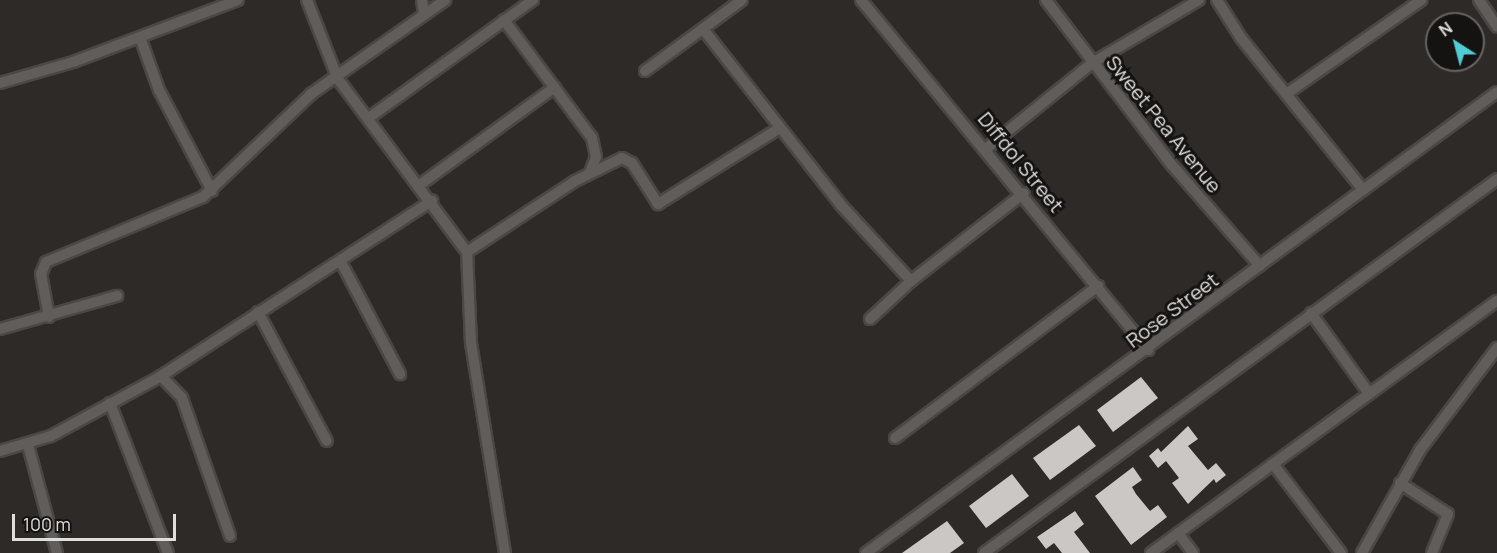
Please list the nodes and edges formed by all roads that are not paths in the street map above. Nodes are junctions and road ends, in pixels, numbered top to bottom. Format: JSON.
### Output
{"nodes":[{"id":1,"x":238,"y":0,"type":"edge"},
{"id":2,"x":307,"y":0,"type":"edge"},
{"id":3,"x":422,"y":0,"type":"edge"},
{"id":4,"x":445,"y":0,"type":"edge"},
{"id":5,"x":533,"y":0,"type":"edge"},
{"id":6,"x":742,"y":0,"type":"edge"},
{"id":7,"x":861,"y":0,"type":"edge"},
{"id":8,"x":1047,"y":0,"type":"edge"},
{"id":9,"x":1199,"y":0,"type":"edge"},
{"id":10,"x":1421,"y":0,"type":"edge"},
{"id":11,"x":1479,"y":0,"type":"edge"},
{"id":12,"x":1219,"y":1,"type":"edge"},
{"id":13,"x":424,"y":14,"type":"junction"},
{"id":14,"x":504,"y":20,"type":"junction"},
{"id":15,"x":1497,"y":27,"type":"edge"},
{"id":16,"x":703,"y":29,"type":"junction"},
{"id":17,"x":140,"y":37,"type":"junction"},
{"id":18,"x":1092,"y":63,"type":"junction"},
{"id":19,"x":645,"y":71,"type":"dead end"},
{"id":20,"x":338,"y":79,"type":"junction"},
{"id":21,"x":0,"y":83,"type":"edge"},
{"id":22,"x":555,"y":87,"type":"junction"},
{"id":23,"x":1497,"y":92,"type":"edge"},
{"id":24,"x":1286,"y":94,"type":"junction"},
{"id":25,"x":370,"y":117,"type":"junction"},
{"id":26,"x":778,"y":129,"type":"junction"},
{"id":27,"x":987,"y":148,"type":"junction"},
{"id":28,"x":590,"y":173,"type":"junction"},
{"id":29,"x":1497,"y":179,"type":"edge"},
{"id":30,"x":421,"y":184,"type":"junction"},
{"id":31,"x":1363,"y":190,"type":"junction"},
{"id":32,"x":212,"y":191,"type":"junction"},
{"id":33,"x":1024,"y":193,"type":"junction"},
{"id":34,"x":432,"y":201,"type":"junction"},
{"id":35,"x":467,"y":252,"type":"junction"},
{"id":36,"x":341,"y":262,"type":"junction"},
{"id":37,"x":1260,"y":266,"type":"junction"},
{"id":38,"x":911,"y":281,"type":"junction"},
{"id":39,"x":1098,"y":285,"type":"junction"},
{"id":40,"x":117,"y":296,"type":"dead end"},
{"id":41,"x":1497,"y":301,"type":"edge"},
{"id":42,"x":258,"y":312,"type":"junction"},
{"id":43,"x":1311,"y":313,"type":"junction"},
{"id":44,"x":49,"y":317,"type":"junction"},
{"id":45,"x":870,"y":320,"type":"dead end"},
{"id":46,"x":0,"y":329,"type":"edge"},
{"id":47,"x":1497,"y":348,"type":"edge"},
{"id":48,"x":1149,"y":350,"type":"junction"},
{"id":49,"x":400,"y":374,"type":"dead end"},
{"id":50,"x":161,"y":376,"type":"junction"},
{"id":51,"x":1368,"y":392,"type":"junction"},
{"id":52,"x":110,"y":403,"type":"junction"},
{"id":53,"x":895,"y":438,"type":"dead end"},
{"id":54,"x":327,"y":441,"type":"dead end"},
{"id":55,"x":28,"y":445,"type":"junction"},
{"id":56,"x":0,"y":451,"type":"edge"},
{"id":57,"x":1273,"y":464,"type":"junction"},
{"id":58,"x":1400,"y":483,"type":"junction"},
{"id":59,"x":1178,"y":533,"type":"junction"},
{"id":60,"x":230,"y":536,"type":"dead end"},
{"id":61,"x":57,"y":553,"type":"edge"},
{"id":62,"x":168,"y":553,"type":"edge"},
{"id":63,"x":505,"y":553,"type":"edge"},
{"id":64,"x":866,"y":553,"type":"edge"},
{"id":65,"x":985,"y":553,"type":"edge"},
{"id":66,"x":1151,"y":553,"type":"edge"},
{"id":67,"x":1193,"y":553,"type":"edge"},
{"id":68,"x":1341,"y":553,"type":"edge"},
{"id":69,"x":1362,"y":553,"type":"edge"},
{"id":70,"x":1432,"y":553,"type":"edge"}],
"edges":[{"from":1,"to":17,"type":"street"},
{"from":2,"to":20,"type":"street"},
{"from":3,"to":13,"type":"street"},
{"from":4,"to":13,"type":"street"},
{"from":5,"to":14,"type":"street"},
{"from":6,"to":16,"type":"street"},
{"from":7,"to":27,"type":"street","name":"Diffdol Street"},
{"from":8,"to":18,"type":"street","name":"Sweet Pea Avenue"},
{"from":9,"to":18,"type":"street"},
{"from":10,"to":24,"type":"street"},
{"from":11,"to":15,"type":"street"},
{"from":12,"to":24,"type":"street"},
{"from":13,"to":20,"type":"street"},
{"from":14,"to":22,"type":"street"},
{"from":14,"to":25,"type":"street"},
{"from":16,"to":19,"type":"street"},
{"from":16,"to":26,"type":"street"},
{"from":17,"to":21,"type":"street"},
{"from":17,"to":32,"type":"street"},
{"from":18,"to":27,"type":"street"},
{"from":18,"to":37,"type":"street","name":"Sweet Pea Avenue"},
{"from":20,"to":25,"type":"street"},
{"from":20,"to":32,"type":"street"},
{"from":22,"to":28,"type":"street"},
{"from":22,"to":30,"type":"street"},
{"from":23,"to":31,"type":"street","name":"Rose Street"},
{"from":24,"to":31,"type":"street"},
{"from":25,"to":30,"type":"street"},
{"from":26,"to":28,"type":"street"},
{"from":26,"to":38,"type":"street"},
{"from":27,"to":33,"type":"street","name":"Diffdol Street"},
{"from":28,"to":35,"type":"street"},
{"from":29,"to":43,"type":"street"},
{"from":30,"to":34,"type":"street"},
{"from":31,"to":37,"type":"street","name":"Rose Street"},
{"from":32,"to":44,"type":"street"},
{"from":33,"to":38,"type":"street"},
{"from":33,"to":39,"type":"street","name":"Diffdol Street"},
{"from":34,"to":35,"type":"street"},
{"from":34,"to":36,"type":"street"},
{"from":35,"to":63,"type":"street"},
{"from":36,"to":42,"type":"street"},
{"from":36,"to":49,"type":"street"},
{"from":37,"to":48,"type":"street","name":"Rose Street"},
{"from":38,"to":45,"type":"street"},
{"from":39,"to":48,"type":"street","name":"Diffdol Street"},
{"from":39,"to":53,"type":"street"},
{"from":40,"to":44,"type":"street"},
{"from":41,"to":51,"type":"street"},
{"from":42,"to":50,"type":"street"},
{"from":42,"to":54,"type":"street"},
{"from":43,"to":51,"type":"street"},
{"from":43,"to":65,"type":"street"},
{"from":44,"to":46,"type":"street"},
{"from":47,"to":58,"type":"street"},
{"from":48,"to":64,"type":"street","name":"Rose Street"},
{"from":50,"to":52,"type":"street"},
{"from":50,"to":60,"type":"street"},
{"from":51,"to":57,"type":"street"},
{"from":52,"to":55,"type":"street"},
{"from":52,"to":62,"type":"street"},
{"from":55,"to":56,"type":"street"},
{"from":55,"to":61,"type":"street"},
{"from":57,"to":59,"type":"street"},
{"from":57,"to":68,"type":"street"},
{"from":58,"to":69,"type":"street"},
{"from":58,"to":70,"type":"street"},
{"from":59,"to":66,"type":"street"},
{"from":59,"to":67,"type":"street"}]}
